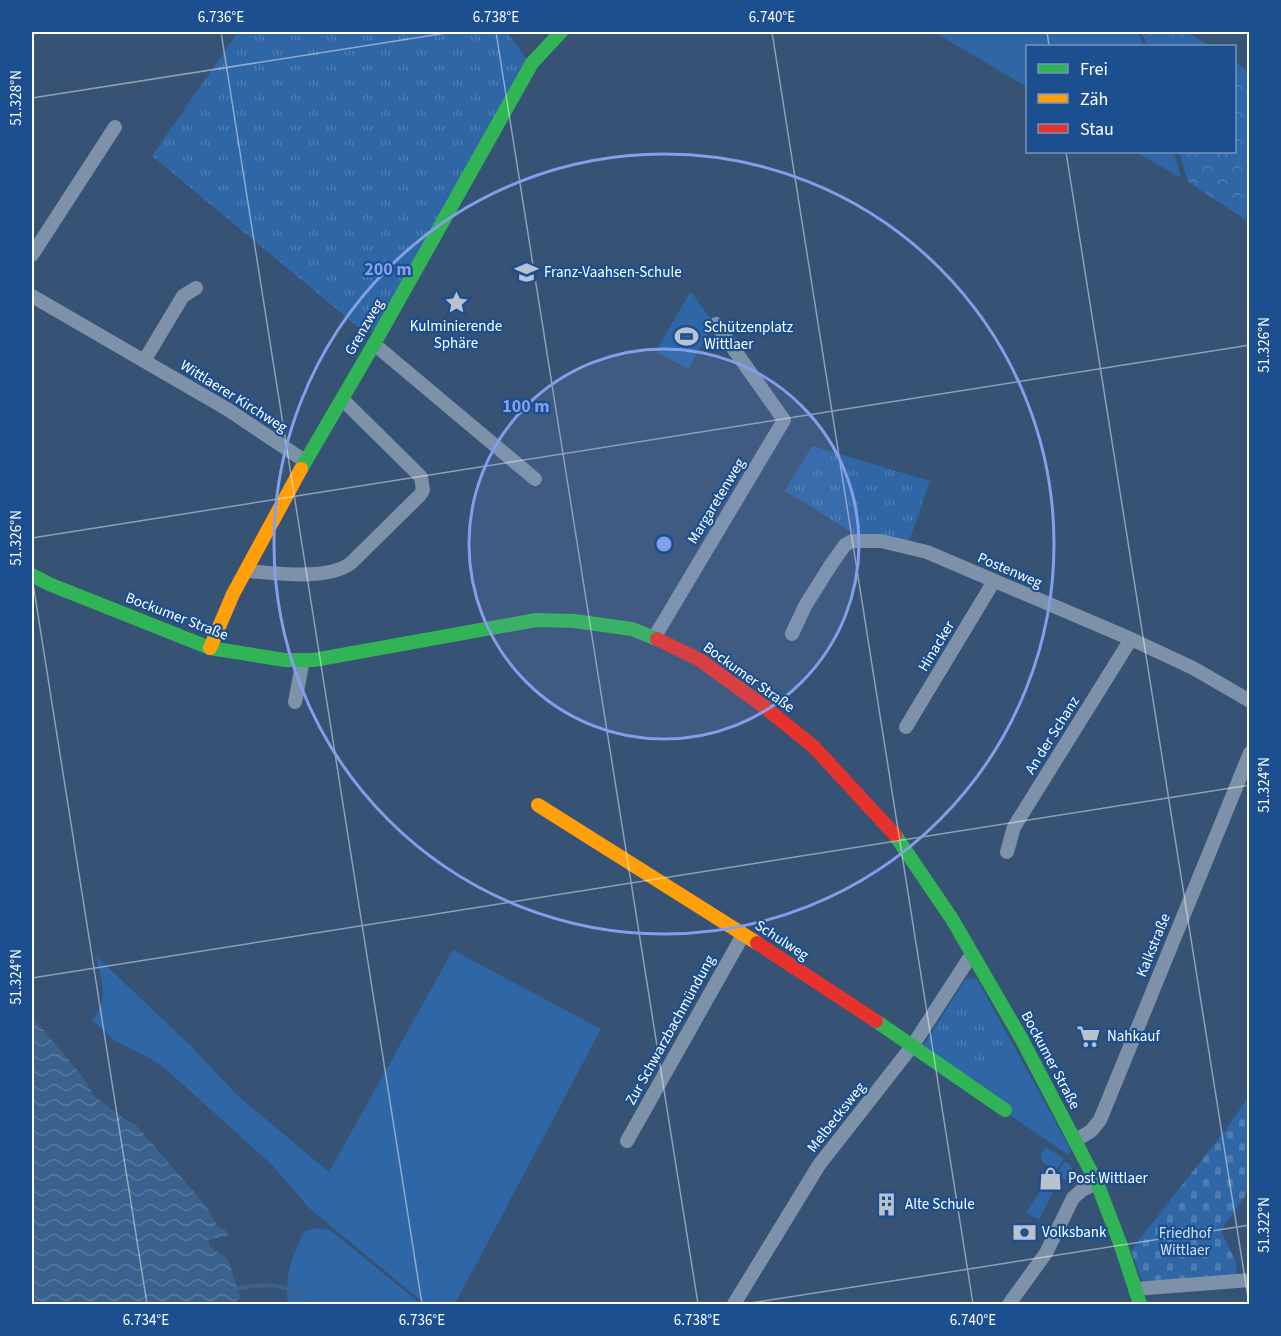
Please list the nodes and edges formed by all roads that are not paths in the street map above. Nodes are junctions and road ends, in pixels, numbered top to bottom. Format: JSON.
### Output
{"nodes":[{"id":1,"x":561,"y":32,"type":"edge"},
{"id":2,"x":115,"y":128,"type":"dead end"},
{"id":3,"x":32,"y":255,"type":"edge"},
{"id":4,"x":196,"y":288,"type":"dead end"},
{"id":5,"x":32,"y":296,"type":"edge"},
{"id":6,"x":716,"y":324,"type":"dead end"},
{"id":7,"x":374,"y":344,"type":"junction"},
{"id":8,"x":144,"y":361,"type":"junction"},
{"id":9,"x":342,"y":399,"type":"junction"},
{"id":10,"x":305,"y":461,"type":"junction"},
{"id":11,"x":535,"y":479,"type":"dead end"},
{"id":12,"x":247,"y":571,"type":"junction"},
{"id":13,"x":32,"y":575,"type":"edge"},
{"id":14,"x":994,"y":581,"type":"junction"},
{"id":15,"x":792,"y":634,"type":"dead end"},
{"id":16,"x":654,"y":638,"type":"junction"},
{"id":17,"x":1131,"y":639,"type":"junction"},
{"id":18,"x":210,"y":648,"type":"junction"},
{"id":19,"x":303,"y":660,"type":"junction"},
{"id":20,"x":1250,"y":701,"type":"edge"},
{"id":21,"x":295,"y":702,"type":"dead end"},
{"id":22,"x":906,"y":727,"type":"dead end"},
{"id":23,"x":1250,"y":753,"type":"edge"},
{"id":24,"x":538,"y":805,"type":"dead end"},
{"id":25,"x":1007,"y":852,"type":"dead end"},
{"id":26,"x":743,"y":934,"type":"junction"},
{"id":27,"x":973,"y":956,"type":"junction"},
{"id":28,"x":913,"y":1045,"type":"junction"},
{"id":29,"x":1005,"y":1110,"type":"dead end"},
{"id":30,"x":1076,"y":1140,"type":"junction"},
{"id":31,"x":627,"y":1141,"type":"dead end"},
{"id":32,"x":1097,"y":1183,"type":"junction"},
{"id":33,"x":1250,"y":1280,"type":"edge"},
{"id":34,"x":1135,"y":1289,"type":"junction"},
{"id":35,"x":734,"y":1305,"type":"edge"},
{"id":36,"x":1009,"y":1305,"type":"edge"},
{"id":37,"x":1140,"y":1305,"type":"edge"}],
"edges":[{"from":1,"to":7,"type":"street","name":"Grenzweg"},
{"from":2,"to":3,"type":"street"},
{"from":4,"to":8,"type":"street"},
{"from":5,"to":8,"type":"street","name":"Wittlaerer Kirchweg"},
{"from":6,"to":16,"type":"street","name":"Margaretenweg"},
{"from":7,"to":9,"type":"street","name":"Grenzweg"},
{"from":7,"to":11,"type":"street"},
{"from":8,"to":10,"type":"street","name":"Wittlaerer Kirchweg"},
{"from":9,"to":10,"type":"street","name":"Grenzweg"},
{"from":9,"to":12,"type":"street"},
{"from":10,"to":12,"type":"street","name":"Grenzweg"},
{"from":12,"to":18,"type":"street","name":"Grenzweg"},
{"from":13,"to":18,"type":"street","name":"Bockumer Straße"},
{"from":14,"to":15,"type":"street","name":"Postenweg"},
{"from":14,"to":17,"type":"street","name":"Postenweg"},
{"from":14,"to":22,"type":"street","name":"Hinacker"},
{"from":16,"to":19,"type":"street","name":"Bockumer Straße"},
{"from":16,"to":27,"type":"street","name":"Bockumer Straße"},
{"from":17,"to":20,"type":"street","name":"Postenweg"},
{"from":17,"to":25,"type":"street","name":"An der Schanz"},
{"from":18,"to":19,"type":"street","name":"Bockumer Straße"},
{"from":19,"to":21,"type":"street"},
{"from":23,"to":30,"type":"street","name":"Kalkstraße"},
{"from":24,"to":26,"type":"street","name":"Schulweg"},
{"from":26,"to":28,"type":"street","name":"Schulweg"},
{"from":26,"to":31,"type":"street","name":"Zur Schwarzbachmündung"},
{"from":27,"to":28,"type":"street","name":"Melbecksweg"},
{"from":27,"to":30,"type":"street","name":"Bockumer Straße"},
{"from":28,"to":29,"type":"street","name":"Schulweg"},
{"from":28,"to":35,"type":"street","name":"Melbecksweg"},
{"from":30,"to":32,"type":"street","name":"Bockumer Straße"},
{"from":32,"to":34,"type":"street","name":"Bockumer Straße"},
{"from":32,"to":36,"type":"street"},
{"from":33,"to":34,"type":"street"},
{"from":34,"to":37,"type":"street","name":"Bockumer Straße"}]}
